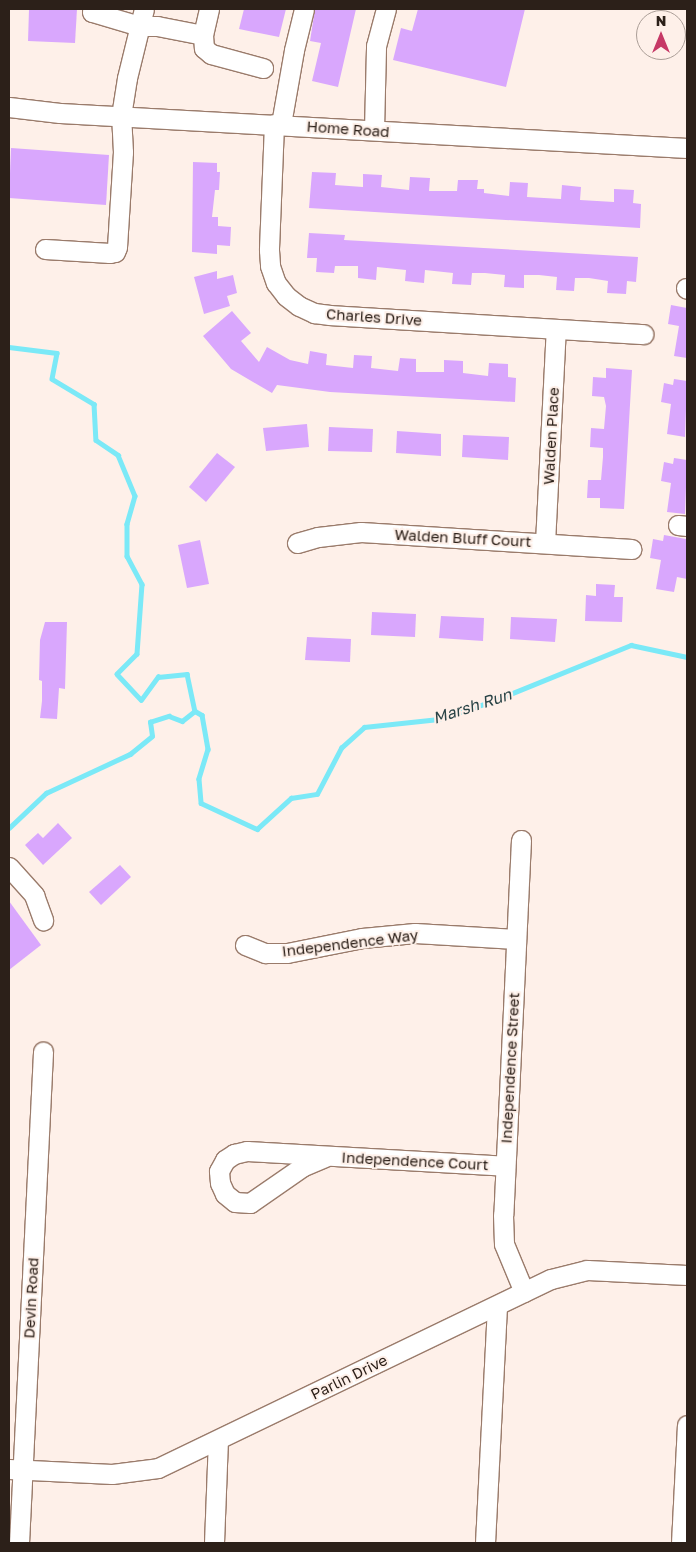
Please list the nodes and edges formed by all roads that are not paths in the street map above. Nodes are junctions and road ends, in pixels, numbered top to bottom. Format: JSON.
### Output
{"nodes":[{"id":1,"x":92,"y":9,"type":"edge"},
{"id":2,"x":209,"y":9,"type":"edge"},
{"id":3,"x":304,"y":9,"type":"edge"},
{"id":4,"x":386,"y":9,"type":"edge"},
{"id":5,"x":142,"y":18,"type":"edge"},
{"id":6,"x":203,"y":34,"type":"junction"},
{"id":7,"x":263,"y":68,"type":"dead end"},
{"id":8,"x":9,"y":107,"type":"edge"},
{"id":9,"x":121,"y":116,"type":"junction"},
{"id":10,"x":278,"y":124,"type":"junction"},
{"id":11,"x":374,"y":130,"type":"junction"},
{"id":12,"x":687,"y":148,"type":"edge"},
{"id":13,"x":45,"y":249,"type":"dead end"},
{"id":14,"x":556,"y":329,"type":"junction"},
{"id":15,"x":642,"y":334,"type":"dead end"},
{"id":16,"x":297,"y":543,"type":"dead end"},
{"id":17,"x":545,"y":543,"type":"junction"},
{"id":18,"x":631,"y":548,"type":"dead end"},
{"id":19,"x":521,"y":840,"type":"dead end"},
{"id":20,"x":9,"y":867,"type":"edge"},
{"id":21,"x":43,"y":920,"type":"dead end"},
{"id":22,"x":516,"y":939,"type":"junction"},
{"id":23,"x":245,"y":945,"type":"dead end"},
{"id":24,"x":43,"y":1052,"type":"dead end"},
{"id":25,"x":325,"y":1157,"type":"junction"},
{"id":26,"x":505,"y":1166,"type":"junction"},
{"id":27,"x":687,"y":1275,"type":"edge"},
{"id":28,"x":524,"y":1292,"type":"junction"},
{"id":29,"x":497,"y":1306,"type":"junction"},
{"id":30,"x":687,"y":1425,"type":"edge"},
{"id":31,"x":218,"y":1441,"type":"junction"},
{"id":32,"x":16,"y":1470,"type":"edge"},
{"id":33,"x":19,"y":1543,"type":"edge"},
{"id":34,"x":214,"y":1543,"type":"edge"},
{"id":35,"x":486,"y":1543,"type":"edge"},
{"id":36,"x":681,"y":1543,"type":"edge"}],
"edges":[{"from":1,"to":5,"type":"street"},
{"from":2,"to":6,"type":"street"},
{"from":3,"to":10,"type":"street","name":"Charles Drive"},
{"from":4,"to":11,"type":"street"},
{"from":5,"to":6,"type":"street"},
{"from":5,"to":9,"type":"street"},
{"from":6,"to":7,"type":"street"},
{"from":8,"to":9,"type":"street","name":"Home Road"},
{"from":9,"to":10,"type":"street","name":"Home Road"},
{"from":9,"to":13,"type":"street"},
{"from":10,"to":11,"type":"street","name":"Home Road"},
{"from":10,"to":14,"type":"street","name":"Charles Drive"},
{"from":11,"to":12,"type":"street","name":"Home Road"},
{"from":14,"to":15,"type":"street","name":"Charles Drive"},
{"from":14,"to":17,"type":"street","name":"Walden Place"},
{"from":16,"to":17,"type":"street","name":"Walden Bluff Court"},
{"from":17,"to":18,"type":"street","name":"Walden Bluff Court"},
{"from":19,"to":22,"type":"street","name":"Independence Street"},
{"from":20,"to":21,"type":"street"},
{"from":22,"to":23,"type":"street","name":"Independence Way"},
{"from":22,"to":26,"type":"street","name":"Independence Street"},
{"from":24,"to":32,"type":"street","name":"Devin Road"},
{"from":25,"to":25,"type":"street","name":"Independence Court"},
{"from":25,"to":26,"type":"street","name":"Independence Court"},
{"from":26,"to":28,"type":"street","name":"Independence Street"},
{"from":27,"to":28,"type":"street","name":"Parlin Drive"},
{"from":28,"to":29,"type":"street","name":"Parlin Drive"},
{"from":29,"to":31,"type":"street","name":"Parlin Drive"},
{"from":29,"to":35,"type":"street"},
{"from":30,"to":36,"type":"street"},
{"from":31,"to":32,"type":"street","name":"Parlin Drive"},
{"from":31,"to":34,"type":"street"},
{"from":32,"to":33,"type":"street","name":"Devin Road"}]}
